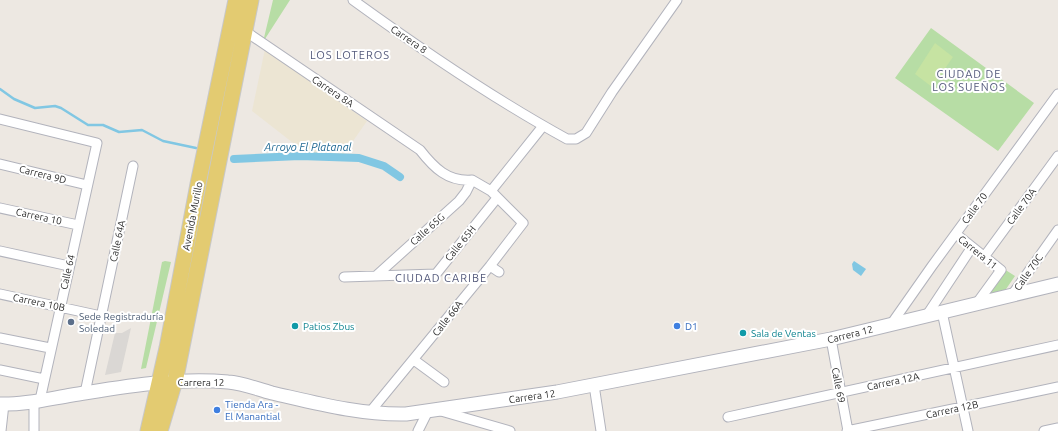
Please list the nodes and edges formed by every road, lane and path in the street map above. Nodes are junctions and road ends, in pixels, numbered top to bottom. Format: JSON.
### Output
{"nodes":[{"id":1,"x":236,"y":0,"type":"edge"},
{"id":2,"x":251,"y":0,"type":"edge"},
{"id":3,"x":353,"y":0,"type":"edge"},
{"id":4,"x":677,"y":0,"type":"edge"},
{"id":5,"x":245,"y":31,"type":"junction"},
{"id":6,"x":1058,"y":94,"type":"edge"},
{"id":7,"x":0,"y":119,"type":"edge"},
{"id":8,"x":543,"y":126,"type":"junction"},
{"id":9,"x":1058,"y":156,"type":"edge"},
{"id":10,"x":0,"y":164,"type":"edge"},
{"id":11,"x":133,"y":166,"type":"dead end"},
{"id":12,"x":472,"y":180,"type":"junction"},
{"id":13,"x":87,"y":185,"type":"junction"},
{"id":14,"x":494,"y":194,"type":"junction"},
{"id":15,"x":0,"y":208,"type":"edge"},
{"id":16,"x":78,"y":225,"type":"junction"},
{"id":17,"x":1058,"y":230,"type":"edge"},
{"id":18,"x":956,"y":234,"type":"junction"},
{"id":19,"x":972,"y":247,"type":"junction"},
{"id":20,"x":0,"y":251,"type":"edge"},
{"id":21,"x":984,"y":257,"type":"junction"},
{"id":22,"x":68,"y":266,"type":"junction"},
{"id":23,"x":490,"y":266,"type":"junction"},
{"id":24,"x":499,"y":272,"type":"dead end"},
{"id":25,"x":377,"y":275,"type":"junction"},
{"id":26,"x":344,"y":277,"type":"dead end"},
{"id":27,"x":1058,"y":284,"type":"edge"},
{"id":28,"x":0,"y":294,"type":"edge"},
{"id":29,"x":1012,"y":295,"type":"junction"},
{"id":30,"x":977,"y":303,"type":"junction"},
{"id":31,"x":59,"y":307,"type":"junction"},
{"id":32,"x":942,"y":312,"type":"junction"},
{"id":33,"x":927,"y":315,"type":"junction"},
{"id":34,"x":100,"y":316,"type":"junction"},
{"id":35,"x":892,"y":324,"type":"junction"},
{"id":36,"x":0,"y":338,"type":"edge"},
{"id":37,"x":830,"y":340,"type":"junction"},
{"id":38,"x":1058,"y":345,"type":"edge"},
{"id":39,"x":50,"y":348,"type":"junction"},
{"id":40,"x":414,"y":360,"type":"junction"},
{"id":41,"x":955,"y":368,"type":"junction"},
{"id":42,"x":0,"y":370,"type":"edge"},
{"id":43,"x":44,"y":379,"type":"junction"},
{"id":44,"x":167,"y":382,"type":"junction"},
{"id":45,"x":444,"y":382,"type":"dead end"},
{"id":46,"x":594,"y":385,"type":"junction"},
{"id":47,"x":1058,"y":387,"type":"edge"},
{"id":48,"x":841,"y":392,"type":"junction"},
{"id":49,"x":85,"y":393,"type":"junction"},
{"id":50,"x":37,"y":401,"type":"junction"},
{"id":51,"x":2,"y":404,"type":"edge"},
{"id":52,"x":963,"y":407,"type":"junction"},
{"id":53,"x":432,"y":410,"type":"junction"},
{"id":54,"x":370,"y":412,"type":"junction"},
{"id":55,"x":728,"y":417,"type":"dead end"},
{"id":56,"x":1058,"y":428,"type":"edge"},
{"id":57,"x":1,"y":431,"type":"edge"},
{"id":58,"x":34,"y":431,"type":"edge"},
{"id":59,"x":148,"y":431,"type":"edge"},
{"id":60,"x":160,"y":431,"type":"edge"},
{"id":61,"x":418,"y":431,"type":"edge"},
{"id":62,"x":510,"y":431,"type":"edge"},
{"id":63,"x":601,"y":431,"type":"edge"},
{"id":64,"x":848,"y":431,"type":"edge"},
{"id":65,"x":968,"y":431,"type":"edge"},
{"id":66,"x":1044,"y":431,"type":"edge"}],
"edges":[{"from":1,"to":44,"type":"main road","name":"Avenida Murillo"},
{"from":2,"to":5,"type":"main road","name":"Avenida Murillo"},
{"from":3,"to":8,"type":"street","name":"Carrera 8"},
{"from":4,"to":8,"type":"street","name":"Carrera 8"},
{"from":5,"to":12,"type":"street","name":"Carrera 8A"},
{"from":5,"to":44,"type":"main road","name":"Avenida Murillo"},
{"from":6,"to":18,"type":"street","name":"Calle 70"},
{"from":7,"to":13,"type":"street","name":"Calle 64"},
{"from":8,"to":14,"type":"street","name":"Calle 65H"},
{"from":9,"to":21,"type":"street","name":"Calle 70A"},
{"from":10,"to":13,"type":"street","name":"Carrera 9D"},
{"from":11,"to":34,"type":"street","name":"Calle 64A"},
{"from":12,"to":14,"type":"street"},
{"from":12,"to":25,"type":"street","name":"Calle 65G"},
{"from":13,"to":16,"type":"street","name":"Calle 64"},
{"from":14,"to":23,"type":"street","name":"Calle 66A"},
{"from":14,"to":25,"type":"street","name":"Calle 65H"},
{"from":15,"to":16,"type":"street","name":"Carrera 10"},
{"from":16,"to":22,"type":"street","name":"Calle 64"},
{"from":17,"to":29,"type":"street","name":"Calle 70C"},
{"from":18,"to":19,"type":"street","name":"Carrera 11"},
{"from":18,"to":35,"type":"street","name":"Calle 70"},
{"from":19,"to":21,"type":"street","name":"Carrera 11"},
{"from":19,"to":33,"type":"street"},
{"from":20,"to":22,"type":"street"},
{"from":21,"to":30,"type":"street","name":"Carrera 11"},
{"from":22,"to":31,"type":"street","name":"Calle 64"},
{"from":23,"to":24,"type":"street"},
{"from":23,"to":40,"type":"street","name":"Calle 66A"},
{"from":25,"to":26,"type":"street","name":"Calle 65H"},
{"from":27,"to":29,"type":"main road","name":"Carrera 12"},
{"from":28,"to":31,"type":"street","name":"Carrera 10B"},
{"from":29,"to":30,"type":"main road","name":"Carrera 12"},
{"from":30,"to":32,"type":"main road","name":"Carrera 12"},
{"from":31,"to":34,"type":"street","name":"Carrera 10B"},
{"from":31,"to":39,"type":"street","name":"Calle 64"},
{"from":32,"to":33,"type":"main road","name":"Carrera 12"},
{"from":32,"to":41,"type":"street"},
{"from":33,"to":35,"type":"main road","name":"Carrera 12"},
{"from":34,"to":49,"type":"street","name":"Calle 64A"},
{"from":35,"to":37,"type":"main road","name":"Carrera 12"},
{"from":36,"to":39,"type":"street"},
{"from":37,"to":46,"type":"main road","name":"Carrera 12"},
{"from":37,"to":48,"type":"street","name":"Calle 69"},
{"from":38,"to":41,"type":"street","name":"Carrera 12A"},
{"from":39,"to":43,"type":"street","name":"Calle 64"},
{"from":40,"to":45,"type":"street"},
{"from":40,"to":54,"type":"street","name":"Calle 66A"},
{"from":41,"to":48,"type":"street","name":"Carrera 12A"},
{"from":41,"to":52,"type":"street"},
{"from":42,"to":43,"type":"street"},
{"from":43,"to":50,"type":"street","name":"Calle 64"},
{"from":44,"to":49,"type":"main road","name":"Carrera 12"},
{"from":44,"to":54,"type":"main road","name":"Carrera 12"},
{"from":44,"to":59,"type":"main road","name":"Avenida Murillo"},
{"from":44,"to":60,"type":"main road"},
{"from":46,"to":53,"type":"main road","name":"Carrera 12"},
{"from":46,"to":63,"type":"street"},
{"from":47,"to":52,"type":"street","name":"Carrera 12B"},
{"from":48,"to":55,"type":"street","name":"Carrera 12A"},
{"from":48,"to":64,"type":"street","name":"Calle 69"},
{"from":49,"to":50,"type":"main road","name":"Carrera 12"},
{"from":50,"to":51,"type":"main road","name":"Carrera 12"},
{"from":50,"to":58,"type":"street","name":"Calle 64"},
{"from":51,"to":57,"type":"street"},
{"from":52,"to":64,"type":"street","name":"Carrera 12B"},
{"from":52,"to":65,"type":"street"},
{"from":53,"to":54,"type":"main road","name":"Carrera 12"},
{"from":53,"to":61,"type":"street"},
{"from":53,"to":62,"type":"street"},
{"from":56,"to":66,"type":"street"}]}
